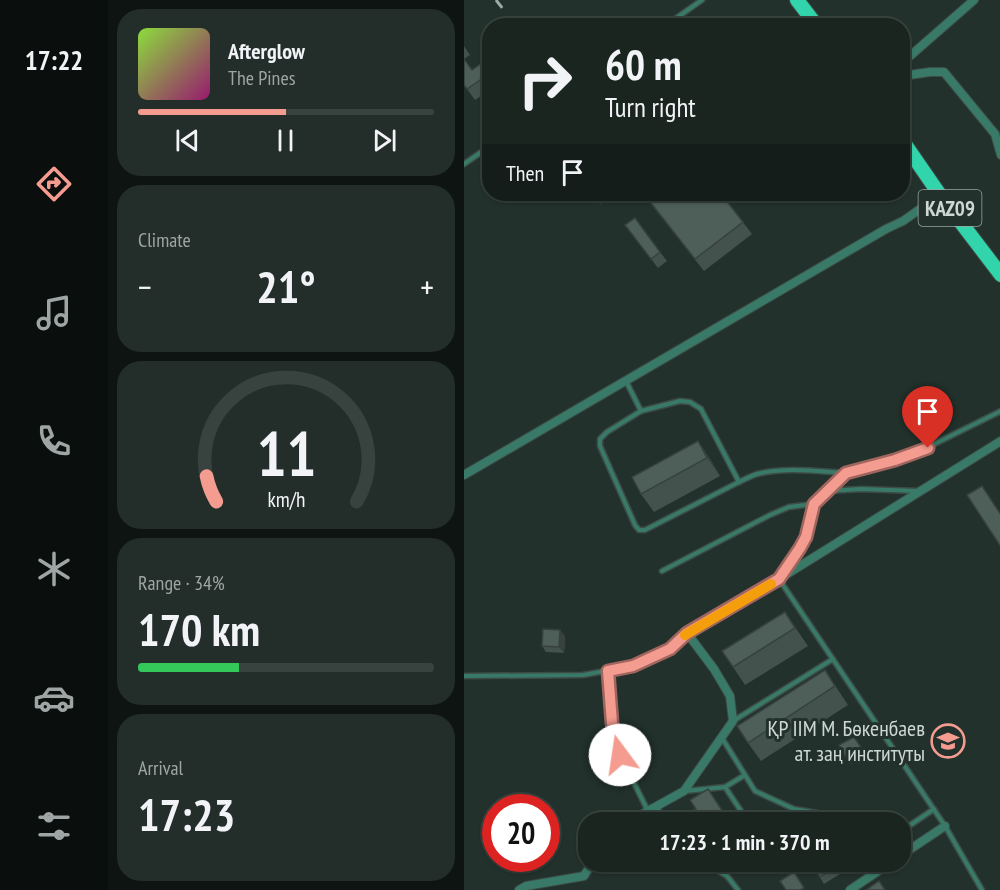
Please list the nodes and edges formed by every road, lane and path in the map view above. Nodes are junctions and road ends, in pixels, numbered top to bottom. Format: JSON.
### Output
{"nodes":[{"id":1,"x":702,"y":0,"type":"edge"},
{"id":2,"x":797,"y":0,"type":"edge"},
{"id":3,"x":974,"y":0,"type":"edge"},
{"id":4,"x":676,"y":18,"type":"edge"},
{"id":5,"x":811,"y":18,"type":"edge"},
{"id":6,"x":910,"y":56,"type":"edge"},
{"id":7,"x":910,"y":75,"type":"edge"},
{"id":8,"x":482,"y":152,"type":"edge"},
{"id":9,"x":910,"y":152,"type":"edge"},
{"id":10,"x":1001,"y":155,"type":"edge"},
{"id":11,"x":464,"y":164,"type":"edge"},
{"id":12,"x":940,"y":195,"type":"junction"},
{"id":13,"x":1001,"y":275,"type":"edge"},
{"id":14,"x":626,"y":381,"type":"junction"},
{"id":15,"x":641,"y":411,"type":"junction"},
{"id":16,"x":1001,"y":411,"type":"edge"},
{"id":17,"x":1001,"y":441,"type":"edge"},
{"id":18,"x":846,"y":473,"type":"junction"},
{"id":19,"x":464,"y":475,"type":"edge"},
{"id":20,"x":739,"y":482,"type":"junction"},
{"id":21,"x":826,"y":491,"type":"junction"},
{"id":22,"x":920,"y":491,"type":"junction"},
{"id":23,"x":814,"y":504,"type":"junction"},
{"id":24,"x":662,"y":572,"type":"dead end"},
{"id":25,"x":779,"y":579,"type":"junction"},
{"id":26,"x":687,"y":633,"type":"junction"},
{"id":27,"x":833,"y":659,"type":"junction"},
{"id":28,"x":608,"y":671,"type":"junction"},
{"id":29,"x":464,"y":676,"type":"edge"},
{"id":30,"x":733,"y":721,"type":"junction"},
{"id":31,"x":722,"y":738,"type":"junction"},
{"id":32,"x":745,"y":775,"type":"junction"},
{"id":33,"x":725,"y":787,"type":"junction"},
{"id":34,"x":684,"y":791,"type":"junction"},
{"id":35,"x":657,"y":806,"type":"junction"},
{"id":36,"x":934,"y":810,"type":"junction"},
{"id":37,"x":648,"y":811,"type":"joint"},
{"id":38,"x":660,"y":812,"type":"edge"},
{"id":39,"x":741,"y":812,"type":"dead end"},
{"id":40,"x":811,"y":812,"type":"edge"},
{"id":41,"x":911,"y":825,"type":"edge"},
{"id":42,"x":945,"y":826,"type":"junction"},
{"id":43,"x":911,"y":849,"type":"edge"},
{"id":44,"x":586,"y":872,"type":"edge"},
{"id":45,"x":720,"y":872,"type":"edge"},
{"id":46,"x":877,"y":872,"type":"edge"},
{"id":47,"x":519,"y":890,"type":"edge"},
{"id":48,"x":738,"y":890,"type":"edge"},
{"id":49,"x":850,"y":890,"type":"edge"},
{"id":50,"x":982,"y":890,"type":"edge"}],
"edges":[{"from":1,"to":4,"type":"lane"},
{"from":2,"to":5,"type":"highway"},
{"from":3,"to":6,"type":"street"},
{"from":7,"to":10,"type":"street"},
{"from":8,"to":11,"type":"lane"},
{"from":9,"to":12,"type":"highway","number":"KAZ09"},
{"from":12,"to":13,"type":"highway","number":"KAZ09"},
{"from":12,"to":14,"type":"street"},
{"from":14,"to":15,"type":"lane"},
{"from":14,"to":19,"type":"street"},
{"from":15,"to":20,"type":"lane"},
{"from":15,"to":20,"type":"lane"},
{"from":16,"to":18,"type":"lane"},
{"from":17,"to":22,"type":"street"},
{"from":18,"to":20,"type":"lane"},
{"from":18,"to":21,"type":"lane"},
{"from":21,"to":22,"type":"lane"},
{"from":21,"to":23,"type":"lane"},
{"from":22,"to":25,"type":"street"},
{"from":23,"to":24,"type":"lane"},
{"from":23,"to":25,"type":"lane"},
{"from":25,"to":26,"type":"street"},
{"from":25,"to":27,"type":"lane"},
{"from":26,"to":28,"type":"lane"},
{"from":26,"to":30,"type":"street"},
{"from":27,"to":30,"type":"lane"},
{"from":27,"to":36,"type":"lane"},
{"from":28,"to":29,"type":"lane"},
{"from":28,"to":37,"type":"lane"},
{"from":30,"to":31,"type":"street"},
{"from":31,"to":32,"type":"lane"},
{"from":31,"to":34,"type":"street"},
{"from":32,"to":33,"type":"lane"},
{"from":32,"to":40,"type":"lane"},
{"from":33,"to":34,"type":"lane"},
{"from":33,"to":39,"type":"lane"},
{"from":34,"to":35,"type":"street"},
{"from":35,"to":37,"type":"street"},
{"from":35,"to":38,"type":"lane"},
{"from":36,"to":41,"type":"lane"},
{"from":36,"to":42,"type":"lane"},
{"from":42,"to":43,"type":"street"},
{"from":42,"to":50,"type":"lane"},
{"from":44,"to":47,"type":"street"},
{"from":45,"to":48,"type":"lane"},
{"from":46,"to":49,"type":"street"}]}
